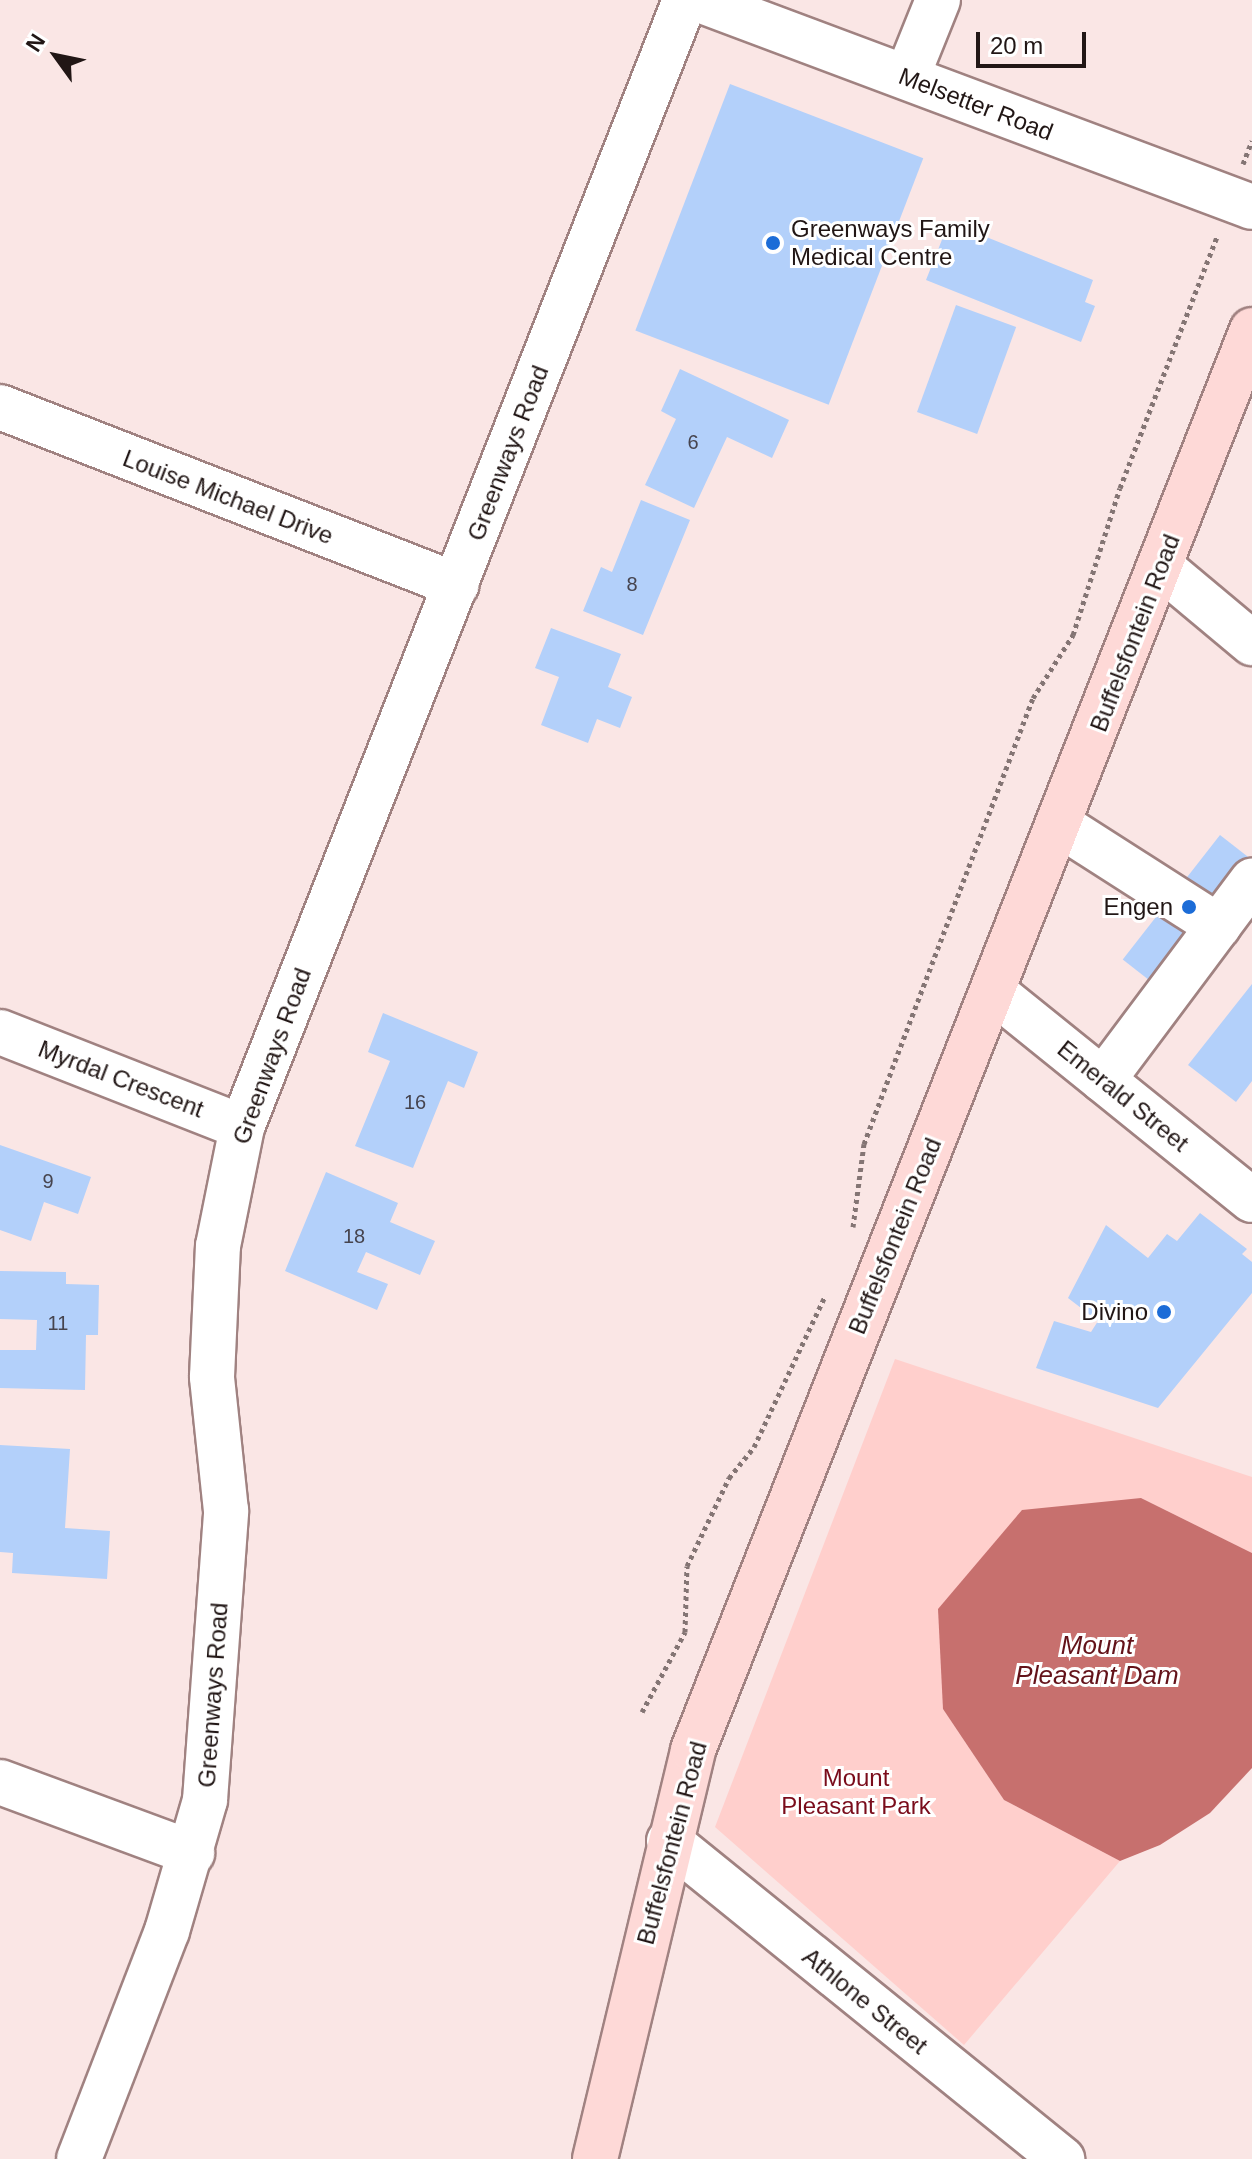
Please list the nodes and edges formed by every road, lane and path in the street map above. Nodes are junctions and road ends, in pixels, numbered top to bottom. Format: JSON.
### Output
{"nodes":[{"id":1,"x":685,"y":0,"type":"edge"},
{"id":2,"x":699,"y":0,"type":"edge"},
{"id":3,"x":938,"y":0,"type":"edge"},
{"id":4,"x":907,"y":77,"type":"junction"},
{"id":5,"x":1252,"y":141,"type":"edge"},
{"id":6,"x":1240,"y":205,"type":"edge"},
{"id":7,"x":1252,"y":330,"type":"edge"},
{"id":8,"x":0,"y":407,"type":"edge"},
{"id":9,"x":1161,"y":567,"type":"junction"},
{"id":10,"x":457,"y":585,"type":"junction"},
{"id":11,"x":1252,"y":643,"type":"edge"},
{"id":12,"x":1060,"y":825,"type":"junction"},
{"id":13,"x":1252,"y":881,"type":"edge"},
{"id":14,"x":1218,"y":926,"type":"junction"},
{"id":15,"x":994,"y":992,"type":"junction"},
{"id":16,"x":0,"y":1032,"type":"edge"},
{"id":17,"x":1103,"y":1080,"type":"junction"},
{"id":18,"x":242,"y":1127,"type":"junction"},
{"id":19,"x":1252,"y":1200,"type":"edge"},
{"id":20,"x":852,"y":1235,"type":"dead end"},
{"id":21,"x":828,"y":1292,"type":"dead end"},
{"id":22,"x":642,"y":1712,"type":"dead end"},
{"id":23,"x":0,"y":1782,"type":"edge"},
{"id":24,"x":669,"y":1841,"type":"junction"},
{"id":25,"x":192,"y":1853,"type":"junction"},
{"id":26,"x":79,"y":2159,"type":"edge"},
{"id":27,"x":595,"y":2159,"type":"edge"},
{"id":28,"x":1062,"y":2159,"type":"edge"}],
"edges":[{"from":1,"to":10,"type":"street","name":"Greenways Road"},
{"from":2,"to":4,"type":"street","name":"Melsetter Road"},
{"from":3,"to":4,"type":"street"},
{"from":4,"to":6,"type":"street","name":"Melsetter Road"},
{"from":5,"to":6,"type":"path"},
{"from":6,"to":20,"type":"path"},
{"from":7,"to":9,"type":"main road","name":"Buffelsfontein Road"},
{"from":8,"to":10,"type":"street","name":"Louise Michael Drive"},
{"from":9,"to":11,"type":"street"},
{"from":9,"to":12,"type":"main road","name":"Buffelsfontein Road"},
{"from":10,"to":18,"type":"street","name":"Greenways Road"},
{"from":12,"to":14,"type":"street"},
{"from":12,"to":15,"type":"main road","name":"Buffelsfontein Road"},
{"from":13,"to":14,"type":"street"},
{"from":14,"to":17,"type":"street"},
{"from":15,"to":17,"type":"street","name":"Emerald Street"},
{"from":15,"to":24,"type":"main road","name":"Buffelsfontein Road"},
{"from":16,"to":18,"type":"street","name":"Myrdal Crescent"},
{"from":17,"to":19,"type":"street","name":"Emerald Street"},
{"from":18,"to":25,"type":"street","name":"Greenways Road"},
{"from":21,"to":22,"type":"path"},
{"from":23,"to":25,"type":"street"},
{"from":24,"to":27,"type":"main road","name":"Buffelsfontein Road"},
{"from":24,"to":28,"type":"street","name":"Athlone Street"},
{"from":25,"to":26,"type":"street","name":"Greenways Road"}]}
